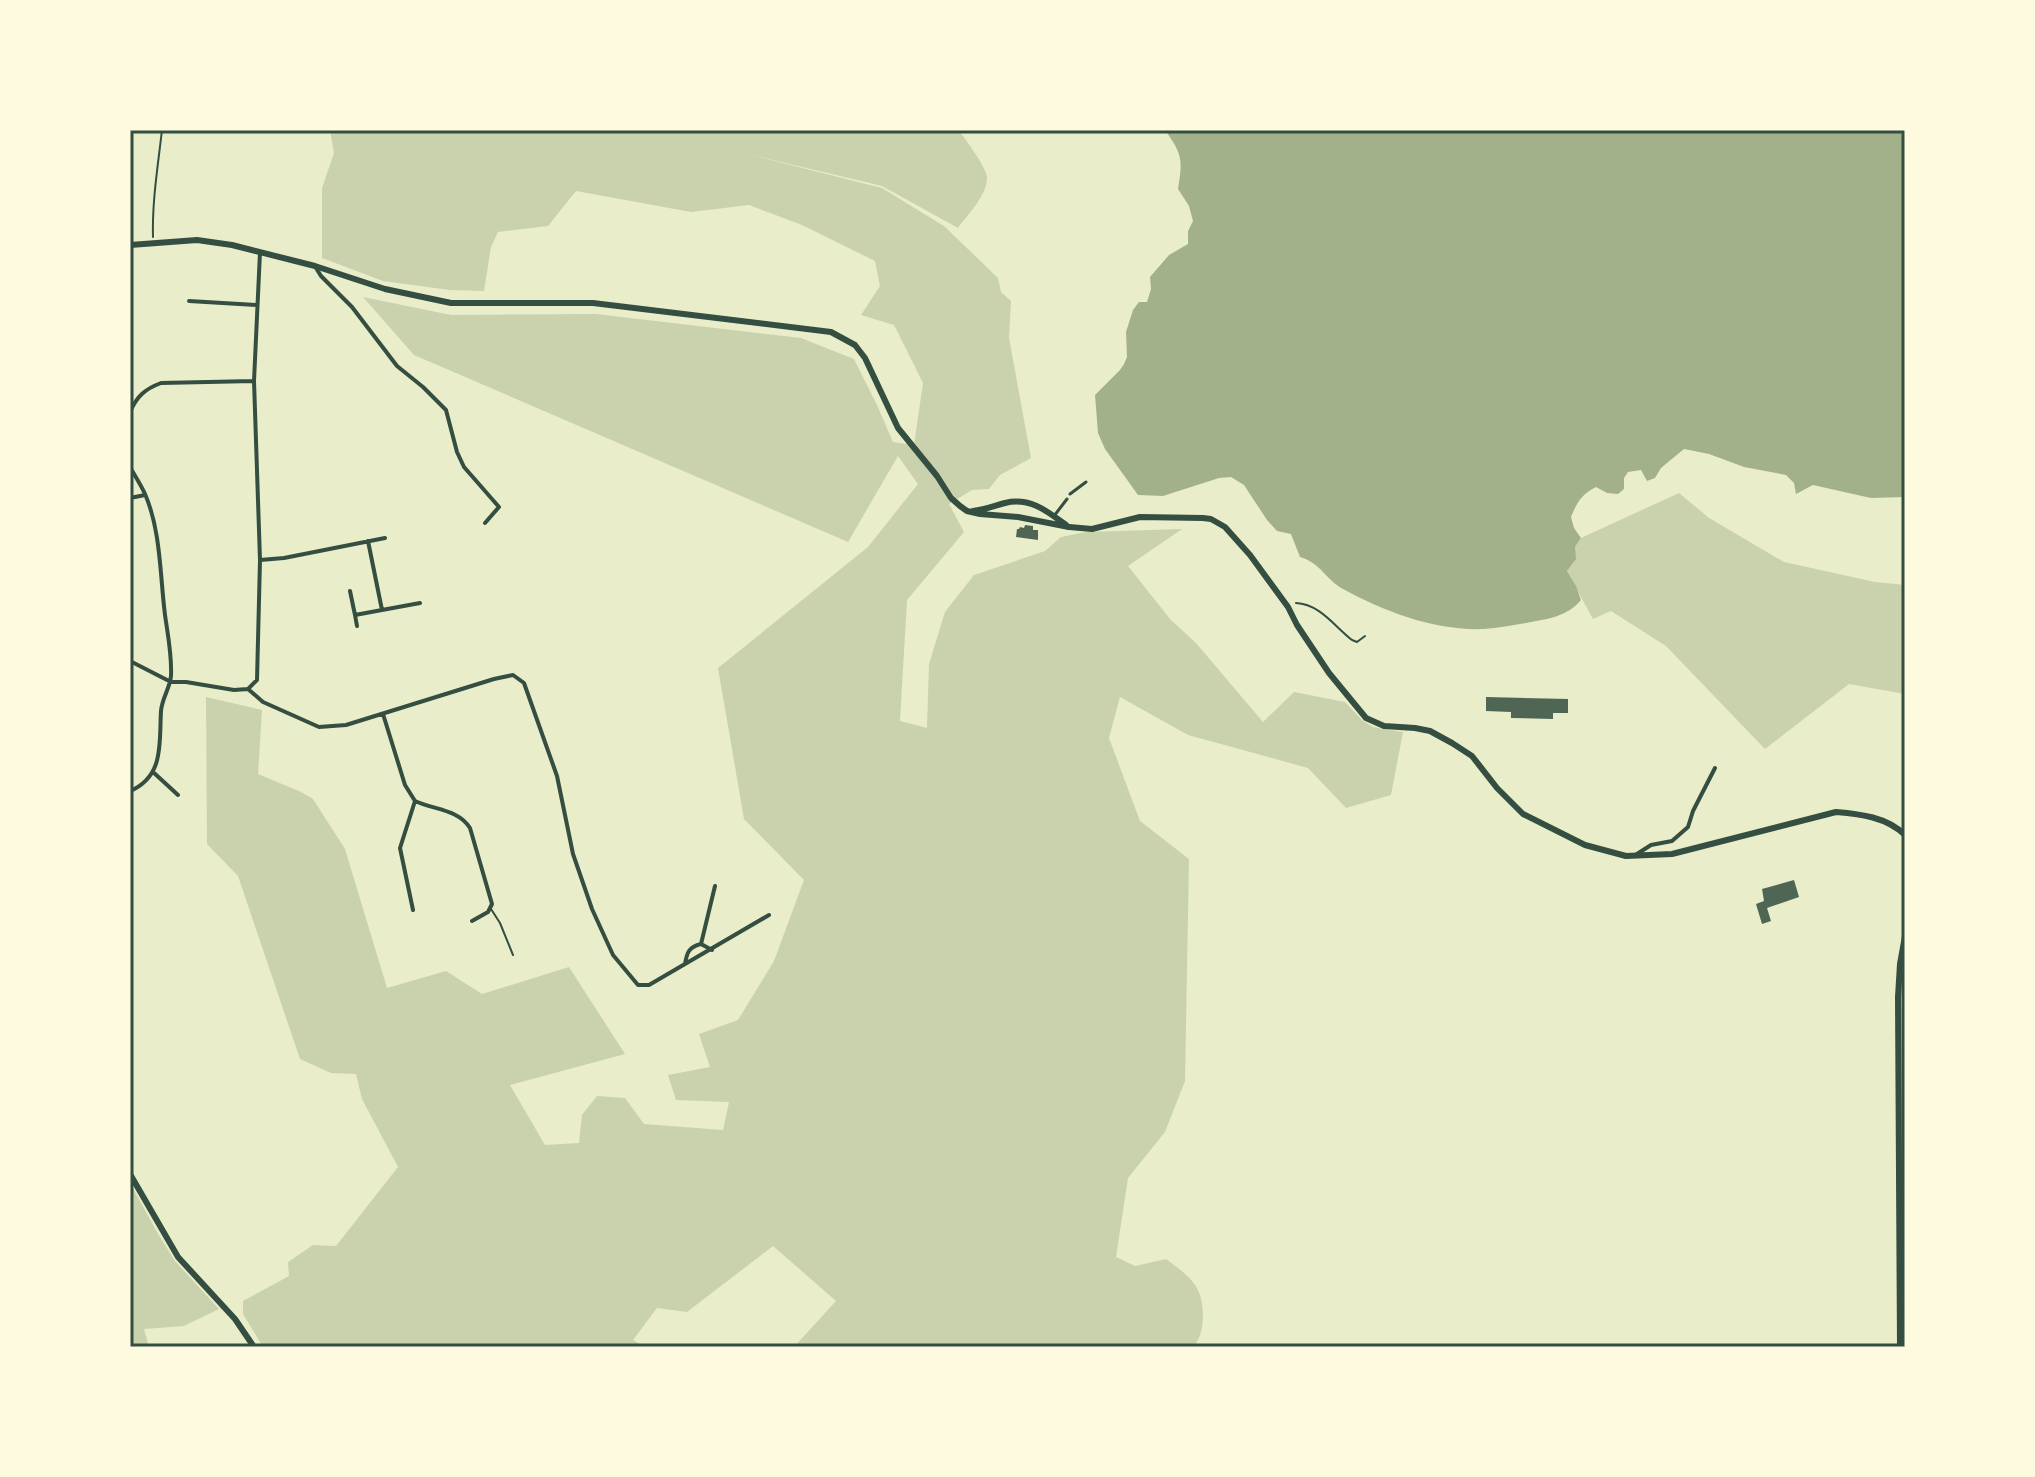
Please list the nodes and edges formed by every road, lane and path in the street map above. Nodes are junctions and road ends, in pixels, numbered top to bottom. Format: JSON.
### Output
{"nodes":[{"id":1,"x":162,"y":130,"type":"edge"},
{"id":2,"x":153,"y":242,"type":"junction"},
{"id":3,"x":130,"y":245,"type":"edge"},
{"id":4,"x":260,"y":252,"type":"junction"},
{"id":5,"x":315,"y":266,"type":"junction"},
{"id":6,"x":189,"y":301,"type":"dead end"},
{"id":7,"x":257,"y":305,"type":"junction"},
{"id":8,"x":254,"y":381,"type":"junction"},
{"id":9,"x":130,"y":412,"type":"edge"},
{"id":10,"x":130,"y":467,"type":"edge"},
{"id":11,"x":1086,"y":482,"type":"dead end"},
{"id":12,"x":1070,"y":494,"type":"dead end"},
{"id":13,"x":145,"y":495,"type":"junction"},
{"id":14,"x":130,"y":498,"type":"edge"},
{"id":15,"x":1067,"y":499,"type":"dead end"},
{"id":16,"x":967,"y":511,"type":"junction"},
{"id":17,"x":1054,"y":516,"type":"junction"},
{"id":18,"x":485,"y":523,"type":"dead end"},
{"id":19,"x":1069,"y":527,"type":"junction"},
{"id":20,"x":385,"y":538,"type":"dead end"},
{"id":21,"x":368,"y":541,"type":"junction"},
{"id":22,"x":260,"y":560,"type":"junction"},
{"id":23,"x":350,"y":591,"type":"dead end"},
{"id":24,"x":420,"y":603,"type":"dead end"},
{"id":25,"x":1288,"y":607,"type":"junction"},
{"id":26,"x":382,"y":610,"type":"junction"},
{"id":27,"x":355,"y":615,"type":"junction"},
{"id":28,"x":357,"y":626,"type":"dead end"},
{"id":29,"x":1365,"y":636,"type":"dead end"},
{"id":30,"x":130,"y":661,"type":"edge"},
{"id":31,"x":171,"y":682,"type":"junction"},
{"id":32,"x":248,"y":689,"type":"junction"},
{"id":33,"x":383,"y":714,"type":"junction"},
{"id":34,"x":1715,"y":768,"type":"dead end"},
{"id":35,"x":153,"y":772,"type":"junction"},
{"id":36,"x":130,"y":791,"type":"edge"},
{"id":37,"x":178,"y":795,"type":"dead end"},
{"id":38,"x":415,"y":801,"type":"junction"},
{"id":39,"x":1905,"y":835,"type":"edge"},
{"id":40,"x":1635,"y":855,"type":"junction"},
{"id":41,"x":715,"y":886,"type":"dead end"},
{"id":42,"x":491,"y":908,"type":"junction"},
{"id":43,"x":413,"y":910,"type":"dead end"},
{"id":44,"x":769,"y":915,"type":"dead end"},
{"id":45,"x":472,"y":921,"type":"dead end"},
{"id":46,"x":1905,"y":936,"type":"edge"},
{"id":47,"x":701,"y":944,"type":"junction"},
{"id":48,"x":712,"y":950,"type":"junction"},
{"id":49,"x":513,"y":955,"type":"dead end"},
{"id":50,"x":685,"y":964,"type":"junction"},
{"id":51,"x":130,"y":1174,"type":"edge"},
{"id":52,"x":254,"y":1347,"type":"edge"},
{"id":53,"x":1900,"y":1347,"type":"edge"}],
"edges":[{"from":1,"to":2,"type":"path"},
{"from":2,"to":3,"type":"street"},
{"from":2,"to":4,"type":"street"},
{"from":4,"to":5,"type":"street"},
{"from":4,"to":7,"type":"street"},
{"from":5,"to":16,"type":"street"},
{"from":5,"to":18,"type":"street"},
{"from":6,"to":7,"type":"street"},
{"from":7,"to":8,"type":"street"},
{"from":8,"to":9,"type":"street"},
{"from":8,"to":22,"type":"street"},
{"from":10,"to":13,"type":"street"},
{"from":11,"to":12,"type":"street"},
{"from":13,"to":14,"type":"street"},
{"from":13,"to":31,"type":"street"},
{"from":15,"to":17,"type":"street"},
{"from":16,"to":17,"type":"street"},
{"from":16,"to":19,"type":"street"},
{"from":17,"to":19,"type":"street"},
{"from":19,"to":25,"type":"street"},
{"from":20,"to":21,"type":"street"},
{"from":21,"to":22,"type":"street"},
{"from":21,"to":26,"type":"street"},
{"from":22,"to":32,"type":"street"},
{"from":23,"to":27,"type":"street"},
{"from":24,"to":26,"type":"street"},
{"from":25,"to":29,"type":"path"},
{"from":25,"to":40,"type":"street"},
{"from":26,"to":27,"type":"street"},
{"from":27,"to":28,"type":"street"},
{"from":30,"to":31,"type":"street"},
{"from":31,"to":32,"type":"street"},
{"from":31,"to":35,"type":"street"},
{"from":32,"to":33,"type":"street"},
{"from":33,"to":38,"type":"street"},
{"from":33,"to":50,"type":"street"},
{"from":34,"to":40,"type":"street"},
{"from":35,"to":36,"type":"street"},
{"from":35,"to":37,"type":"street"},
{"from":38,"to":42,"type":"street"},
{"from":38,"to":43,"type":"street"},
{"from":39,"to":40,"type":"street"},
{"from":41,"to":47,"type":"street"},
{"from":42,"to":45,"type":"street"},
{"from":42,"to":49,"type":"lane"},
{"from":44,"to":48,"type":"street"},
{"from":46,"to":53,"type":"street"},
{"from":47,"to":48,"type":"street"},
{"from":47,"to":50,"type":"street"},
{"from":48,"to":50,"type":"street"},
{"from":51,"to":52,"type":"street"}]}
